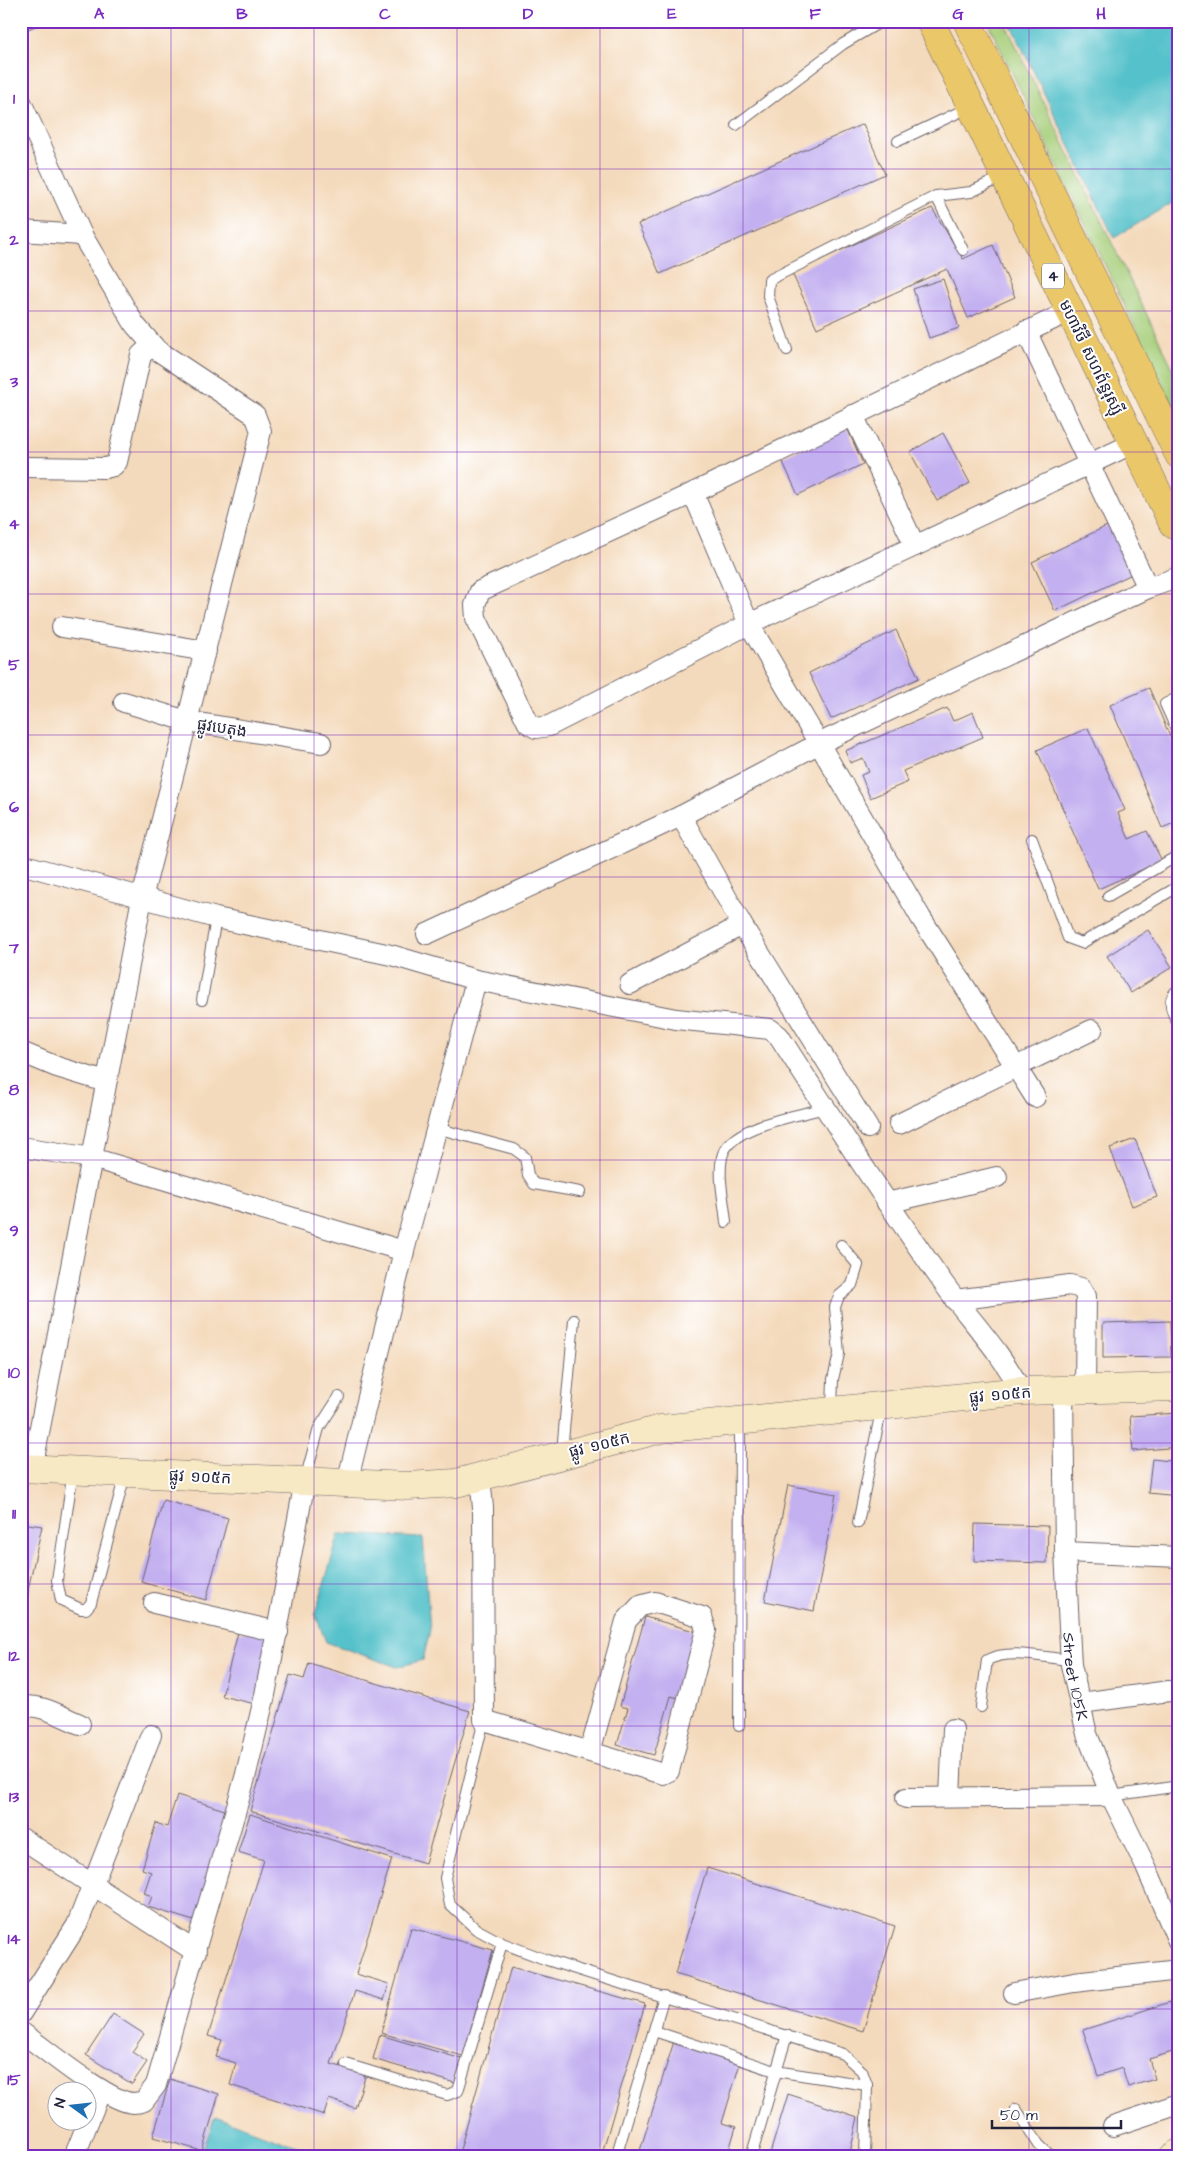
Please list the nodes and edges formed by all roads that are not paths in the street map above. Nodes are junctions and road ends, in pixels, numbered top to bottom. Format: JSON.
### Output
{"nodes":[{"id":1,"x":882,"y":21,"type":"edge"},
{"id":2,"x":930,"y":21,"type":"edge"},
{"id":3,"x":968,"y":21,"type":"edge"},
{"id":4,"x":21,"y":102,"type":"edge"},
{"id":5,"x":971,"y":107,"type":"junction"},
{"id":6,"x":736,"y":125,"type":"dead end"},
{"id":7,"x":898,"y":142,"type":"dead end"},
{"id":8,"x":1005,"y":176,"type":"junction"},
{"id":9,"x":936,"y":196,"type":"junction"},
{"id":10,"x":21,"y":231,"type":"edge"},
{"id":11,"x":82,"y":235,"type":"junction"},
{"id":12,"x":963,"y":250,"type":"dead end"},
{"id":13,"x":1070,"y":311,"type":"junction"},
{"id":14,"x":1026,"y":331,"type":"junction"},
{"id":15,"x":152,"y":345,"type":"junction"},
{"id":16,"x":787,"y":350,"type":"dead end"},
{"id":17,"x":853,"y":415,"type":"junction"},
{"id":18,"x":1134,"y":443,"type":"junction"},
{"id":19,"x":1179,"y":455,"type":"edge"},
{"id":20,"x":1088,"y":464,"type":"junction"},
{"id":21,"x":24,"y":466,"type":"dead end"},
{"id":22,"x":693,"y":493,"type":"junction"},
{"id":23,"x":1179,"y":528,"type":"edge"},
{"id":24,"x":915,"y":546,"type":"junction"},
{"id":25,"x":1179,"y":577,"type":"edge"},
{"id":26,"x":1148,"y":588,"type":"junction"},
{"id":27,"x":749,"y":624,"type":"junction"},
{"id":28,"x":62,"y":627,"type":"dead end"},
{"id":29,"x":206,"y":651,"type":"junction"},
{"id":30,"x":1179,"y":697,"type":"edge"},
{"id":31,"x":124,"y":702,"type":"dead end"},
{"id":32,"x":188,"y":721,"type":"junction"},
{"id":33,"x":1179,"y":735,"type":"edge"},
{"id":34,"x":322,"y":743,"type":"dead end"},
{"id":35,"x":818,"y":744,"type":"junction"},
{"id":36,"x":681,"y":816,"type":"junction"},
{"id":37,"x":1032,"y":839,"type":"dead end"},
{"id":38,"x":1179,"y":855,"type":"edge"},
{"id":39,"x":21,"y":864,"type":"edge"},
{"id":40,"x":1179,"y":886,"type":"edge"},
{"id":41,"x":1108,"y":896,"type":"dead end"},
{"id":42,"x":142,"y":898,"type":"junction"},
{"id":43,"x":216,"y":918,"type":"junction"},
{"id":44,"x":742,"y":925,"type":"junction"},
{"id":45,"x":427,"y":934,"type":"dead end"},
{"id":46,"x":476,"y":980,"type":"junction"},
{"id":47,"x":630,"y":984,"type":"dead end"},
{"id":48,"x":1179,"y":989,"type":"edge"},
{"id":49,"x":202,"y":1000,"type":"dead end"},
{"id":50,"x":1179,"y":1025,"type":"edge"},
{"id":51,"x":1092,"y":1030,"type":"dead end"},
{"id":52,"x":21,"y":1052,"type":"edge"},
{"id":53,"x":1015,"y":1066,"type":"junction"},
{"id":54,"x":106,"y":1082,"type":"junction"},
{"id":55,"x":1035,"y":1097,"type":"dead end"},
{"id":56,"x":825,"y":1108,"type":"junction"},
{"id":57,"x":899,"y":1124,"type":"dead end"},
{"id":58,"x":436,"y":1128,"type":"junction"},
{"id":59,"x":868,"y":1128,"type":"dead end"},
{"id":60,"x":21,"y":1147,"type":"edge"},
{"id":61,"x":92,"y":1158,"type":"junction"},
{"id":62,"x":997,"y":1177,"type":"dead end"},
{"id":63,"x":580,"y":1192,"type":"dead end"},
{"id":64,"x":887,"y":1203,"type":"junction"},
{"id":65,"x":726,"y":1222,"type":"dead end"},
{"id":66,"x":841,"y":1245,"type":"dead end"},
{"id":67,"x":404,"y":1251,"type":"junction"},
{"id":68,"x":955,"y":1300,"type":"junction"},
{"id":69,"x":574,"y":1320,"type":"dead end"},
{"id":70,"x":1179,"y":1387,"type":"edge"},
{"id":71,"x":1074,"y":1389,"type":"junction"},
{"id":72,"x":1020,"y":1391,"type":"junction"},
{"id":73,"x":339,"y":1397,"type":"dead end"},
{"id":74,"x":882,"y":1405,"type":"junction"},
{"id":75,"x":832,"y":1410,"type":"junction"},
{"id":76,"x":740,"y":1420,"type":"junction"},
{"id":77,"x":562,"y":1453,"type":"junction"},
{"id":78,"x":27,"y":1468,"type":"edge"},
{"id":79,"x":73,"y":1470,"type":"junction"},
{"id":80,"x":126,"y":1473,"type":"junction"},
{"id":81,"x":480,"y":1476,"type":"junction"},
{"id":82,"x":305,"y":1481,"type":"junction"},
{"id":83,"x":347,"y":1483,"type":"junction"},
{"id":84,"x":858,"y":1522,"type":"dead end"},
{"id":85,"x":1065,"y":1552,"type":"junction"},
{"id":86,"x":1179,"y":1557,"type":"edge"},
{"id":87,"x":154,"y":1603,"type":"dead end"},
{"id":88,"x":278,"y":1632,"type":"junction"},
{"id":89,"x":1070,"y":1660,"type":"junction"},
{"id":90,"x":1169,"y":1691,"type":"dead end"},
{"id":91,"x":1081,"y":1703,"type":"junction"},
{"id":92,"x":21,"y":1706,"type":"edge"},
{"id":93,"x":981,"y":1707,"type":"dead end"},
{"id":94,"x":484,"y":1720,"type":"junction"},
{"id":95,"x":80,"y":1724,"type":"dead end"},
{"id":96,"x":739,"y":1726,"type":"dead end"},
{"id":97,"x":953,"y":1729,"type":"dead end"},
{"id":98,"x":150,"y":1735,"type":"dead end"},
{"id":99,"x":590,"y":1752,"type":"junction"},
{"id":100,"x":1179,"y":1786,"type":"edge"},
{"id":101,"x":1111,"y":1796,"type":"junction"},
{"id":102,"x":950,"y":1797,"type":"junction"},
{"id":103,"x":906,"y":1798,"type":"dead end"},
{"id":104,"x":21,"y":1838,"type":"edge"},
{"id":105,"x":93,"y":1886,"type":"junction"},
{"id":106,"x":502,"y":1943,"type":"junction"},
{"id":107,"x":1179,"y":1943,"type":"edge"},
{"id":108,"x":196,"y":1952,"type":"junction"},
{"id":109,"x":1179,"y":1970,"type":"edge"},
{"id":110,"x":1014,"y":1993,"type":"dead end"},
{"id":111,"x":664,"y":1996,"type":"junction"},
{"id":112,"x":21,"y":2013,"type":"edge"},
{"id":113,"x":21,"y":2032,"type":"edge"},
{"id":114,"x":654,"y":2032,"type":"junction"},
{"id":115,"x":787,"y":2035,"type":"junction"},
{"id":116,"x":346,"y":2064,"type":"dead end"},
{"id":117,"x":776,"y":2071,"type":"junction"},
{"id":118,"x":867,"y":2085,"type":"junction"},
{"id":119,"x":101,"y":2090,"type":"junction"},
{"id":120,"x":1179,"y":2104,"type":"edge"},
{"id":121,"x":1016,"y":2108,"type":"dead end"},
{"id":122,"x":1113,"y":2126,"type":"dead end"},
{"id":123,"x":1179,"y":2153,"type":"edge"},
{"id":124,"x":74,"y":2157,"type":"edge"},
{"id":125,"x":616,"y":2157,"type":"edge"},
{"id":126,"x":751,"y":2157,"type":"edge"},
{"id":127,"x":864,"y":2157,"type":"edge"},
{"id":128,"x":1052,"y":2157,"type":"edge"},
{"id":129,"x":1172,"y":2157,"type":"edge"}],
"edges":[{"from":1,"to":6,"type":"lane"},
{"from":2,"to":5,"type":"highway","name":"មហាវិថី សហព័ន្ធរុស្ស៊ី","number":"4"},
{"from":3,"to":19,"type":"highway","number":"4"},
{"from":4,"to":11,"type":"street"},
{"from":5,"to":7,"type":"lane"},
{"from":5,"to":8,"type":"highway","name":"មហាវិថី សហព័ន្ធរុស្ស៊ី","number":"4"},
{"from":8,"to":9,"type":"lane"},
{"from":8,"to":13,"type":"highway","name":"មហាវិថី សហព័ន្ធរុស្ស៊ី","number":"4"},
{"from":9,"to":12,"type":"lane"},
{"from":9,"to":16,"type":"lane"},
{"from":10,"to":11,"type":"street"},
{"from":11,"to":15,"type":"street"},
{"from":13,"to":14,"type":"street"},
{"from":13,"to":18,"type":"highway","name":"មហាវិថី សហព័ន្ធរុស្ស៊ី","number":"4"},
{"from":14,"to":17,"type":"street"},
{"from":14,"to":20,"type":"street"},
{"from":15,"to":21,"type":"street"},
{"from":15,"to":29,"type":"street"},
{"from":17,"to":22,"type":"street"},
{"from":17,"to":24,"type":"street"},
{"from":18,"to":20,"type":"street"},
{"from":18,"to":23,"type":"highway","name":"មហាវិថី សហព័ន្ធរុស្ស៊ី","number":"4"},
{"from":20,"to":24,"type":"street"},
{"from":20,"to":26,"type":"street"},
{"from":22,"to":27,"type":"street"},
{"from":22,"to":27,"type":"street"},
{"from":24,"to":27,"type":"street"},
{"from":25,"to":26,"type":"street"},
{"from":26,"to":35,"type":"street"},
{"from":27,"to":35,"type":"street"},
{"from":28,"to":29,"type":"street"},
{"from":29,"to":32,"type":"street"},
{"from":30,"to":33,"type":"lane"},
{"from":31,"to":32,"type":"street","name":"ផ្លូវបេតុង"},
{"from":32,"to":34,"type":"street","name":"ផ្លូវបេតុង"},
{"from":32,"to":42,"type":"street"},
{"from":35,"to":36,"type":"street"},
{"from":35,"to":53,"type":"street"},
{"from":36,"to":44,"type":"street"},
{"from":36,"to":45,"type":"street"},
{"from":37,"to":40,"type":"lane"},
{"from":38,"to":41,"type":"lane"},
{"from":39,"to":42,"type":"street"},
{"from":42,"to":43,"type":"street"},
{"from":42,"to":54,"type":"street"},
{"from":43,"to":46,"type":"street"},
{"from":43,"to":49,"type":"lane"},
{"from":44,"to":47,"type":"street"},
{"from":44,"to":59,"type":"street"},
{"from":46,"to":56,"type":"street"},
{"from":46,"to":58,"type":"street"},
{"from":48,"to":50,"type":"lane"},
{"from":51,"to":53,"type":"street"},
{"from":52,"to":54,"type":"street"},
{"from":53,"to":55,"type":"street"},
{"from":53,"to":57,"type":"street"},
{"from":54,"to":61,"type":"street"},
{"from":56,"to":64,"type":"street"},
{"from":56,"to":65,"type":"lane"},
{"from":58,"to":63,"type":"lane"},
{"from":58,"to":67,"type":"street"},
{"from":60,"to":61,"type":"street"},
{"from":61,"to":67,"type":"street"},
{"from":61,"to":78,"type":"street"},
{"from":62,"to":64,"type":"street"},
{"from":64,"to":68,"type":"street"},
{"from":66,"to":75,"type":"lane"},
{"from":67,"to":83,"type":"street"},
{"from":68,"to":71,"type":"street","name":"Street 105K"},
{"from":68,"to":72,"type":"street"},
{"from":69,"to":77,"type":"lane"},
{"from":70,"to":71,"type":"main road","name":"ផ្លូវ ១០៥ក"},
{"from":71,"to":72,"type":"main road","name":"ផ្លូវ ១០៥ក"},
{"from":71,"to":85,"type":"street","name":"Street 105K"},
{"from":72,"to":74,"type":"main road","name":"ផ្លូវ ១០៥ក"},
{"from":73,"to":82,"type":"lane"},
{"from":74,"to":75,"type":"main road","name":"ផ្លូវ ១០៥ក"},
{"from":74,"to":84,"type":"lane"},
{"from":75,"to":76,"type":"main road","name":"ផ្លូវ ១០៥ក"},
{"from":76,"to":77,"type":"main road","name":"ផ្លូវ ១០៥ក"},
{"from":76,"to":96,"type":"lane"},
{"from":77,"to":81,"type":"main road","name":"ផ្លូវ ១០៥ក"},
{"from":78,"to":79,"type":"main road","name":"ផ្លូវ ១០៥ក"},
{"from":79,"to":80,"type":"main road","name":"ផ្លូវ ១០៥ក"},
{"from":79,"to":80,"type":"lane"},
{"from":80,"to":82,"type":"main road","name":"ផ្លូវ ១០៥ក"},
{"from":81,"to":83,"type":"main road","name":"ផ្លូវ ១០៥ក"},
{"from":81,"to":94,"type":"street"},
{"from":82,"to":83,"type":"main road","name":"ផ្លូវ ១០៥ក"},
{"from":82,"to":88,"type":"street"},
{"from":85,"to":86,"type":"street"},
{"from":85,"to":89,"type":"street","name":"Street 105K"},
{"from":87,"to":88,"type":"street"},
{"from":88,"to":108,"type":"street"},
{"from":89,"to":91,"type":"street","name":"Street 105K"},
{"from":89,"to":93,"type":"lane"},
{"from":90,"to":91,"type":"street"},
{"from":91,"to":101,"type":"street","name":"Street 105K"},
{"from":92,"to":95,"type":"street"},
{"from":94,"to":99,"type":"street"},
{"from":94,"to":106,"type":"lane"},
{"from":97,"to":102,"type":"street"},
{"from":98,"to":105,"type":"street"},
{"from":99,"to":99,"type":"street"},
{"from":100,"to":101,"type":"lane"},
{"from":101,"to":102,"type":"street"},
{"from":101,"to":107,"type":"street","name":"Street 105K"},
{"from":102,"to":103,"type":"street"},
{"from":104,"to":105,"type":"street"},
{"from":105,"to":108,"type":"street"},
{"from":105,"to":112,"type":"street"},
{"from":106,"to":111,"type":"lane"},
{"from":106,"to":116,"type":"lane"},
{"from":108,"to":119,"type":"street"},
{"from":109,"to":110,"type":"street"},
{"from":111,"to":114,"type":"lane"},
{"from":111,"to":115,"type":"lane"},
{"from":113,"to":119,"type":"street"},
{"from":114,"to":117,"type":"lane"},
{"from":114,"to":125,"type":"lane"},
{"from":115,"to":117,"type":"lane"},
{"from":115,"to":118,"type":"lane"},
{"from":117,"to":118,"type":"lane"},
{"from":117,"to":126,"type":"lane"},
{"from":118,"to":127,"type":"lane"},
{"from":119,"to":124,"type":"street"},
{"from":120,"to":122,"type":"street"},
{"from":121,"to":128,"type":"lane"},
{"from":123,"to":129,"type":"main road"}]}
